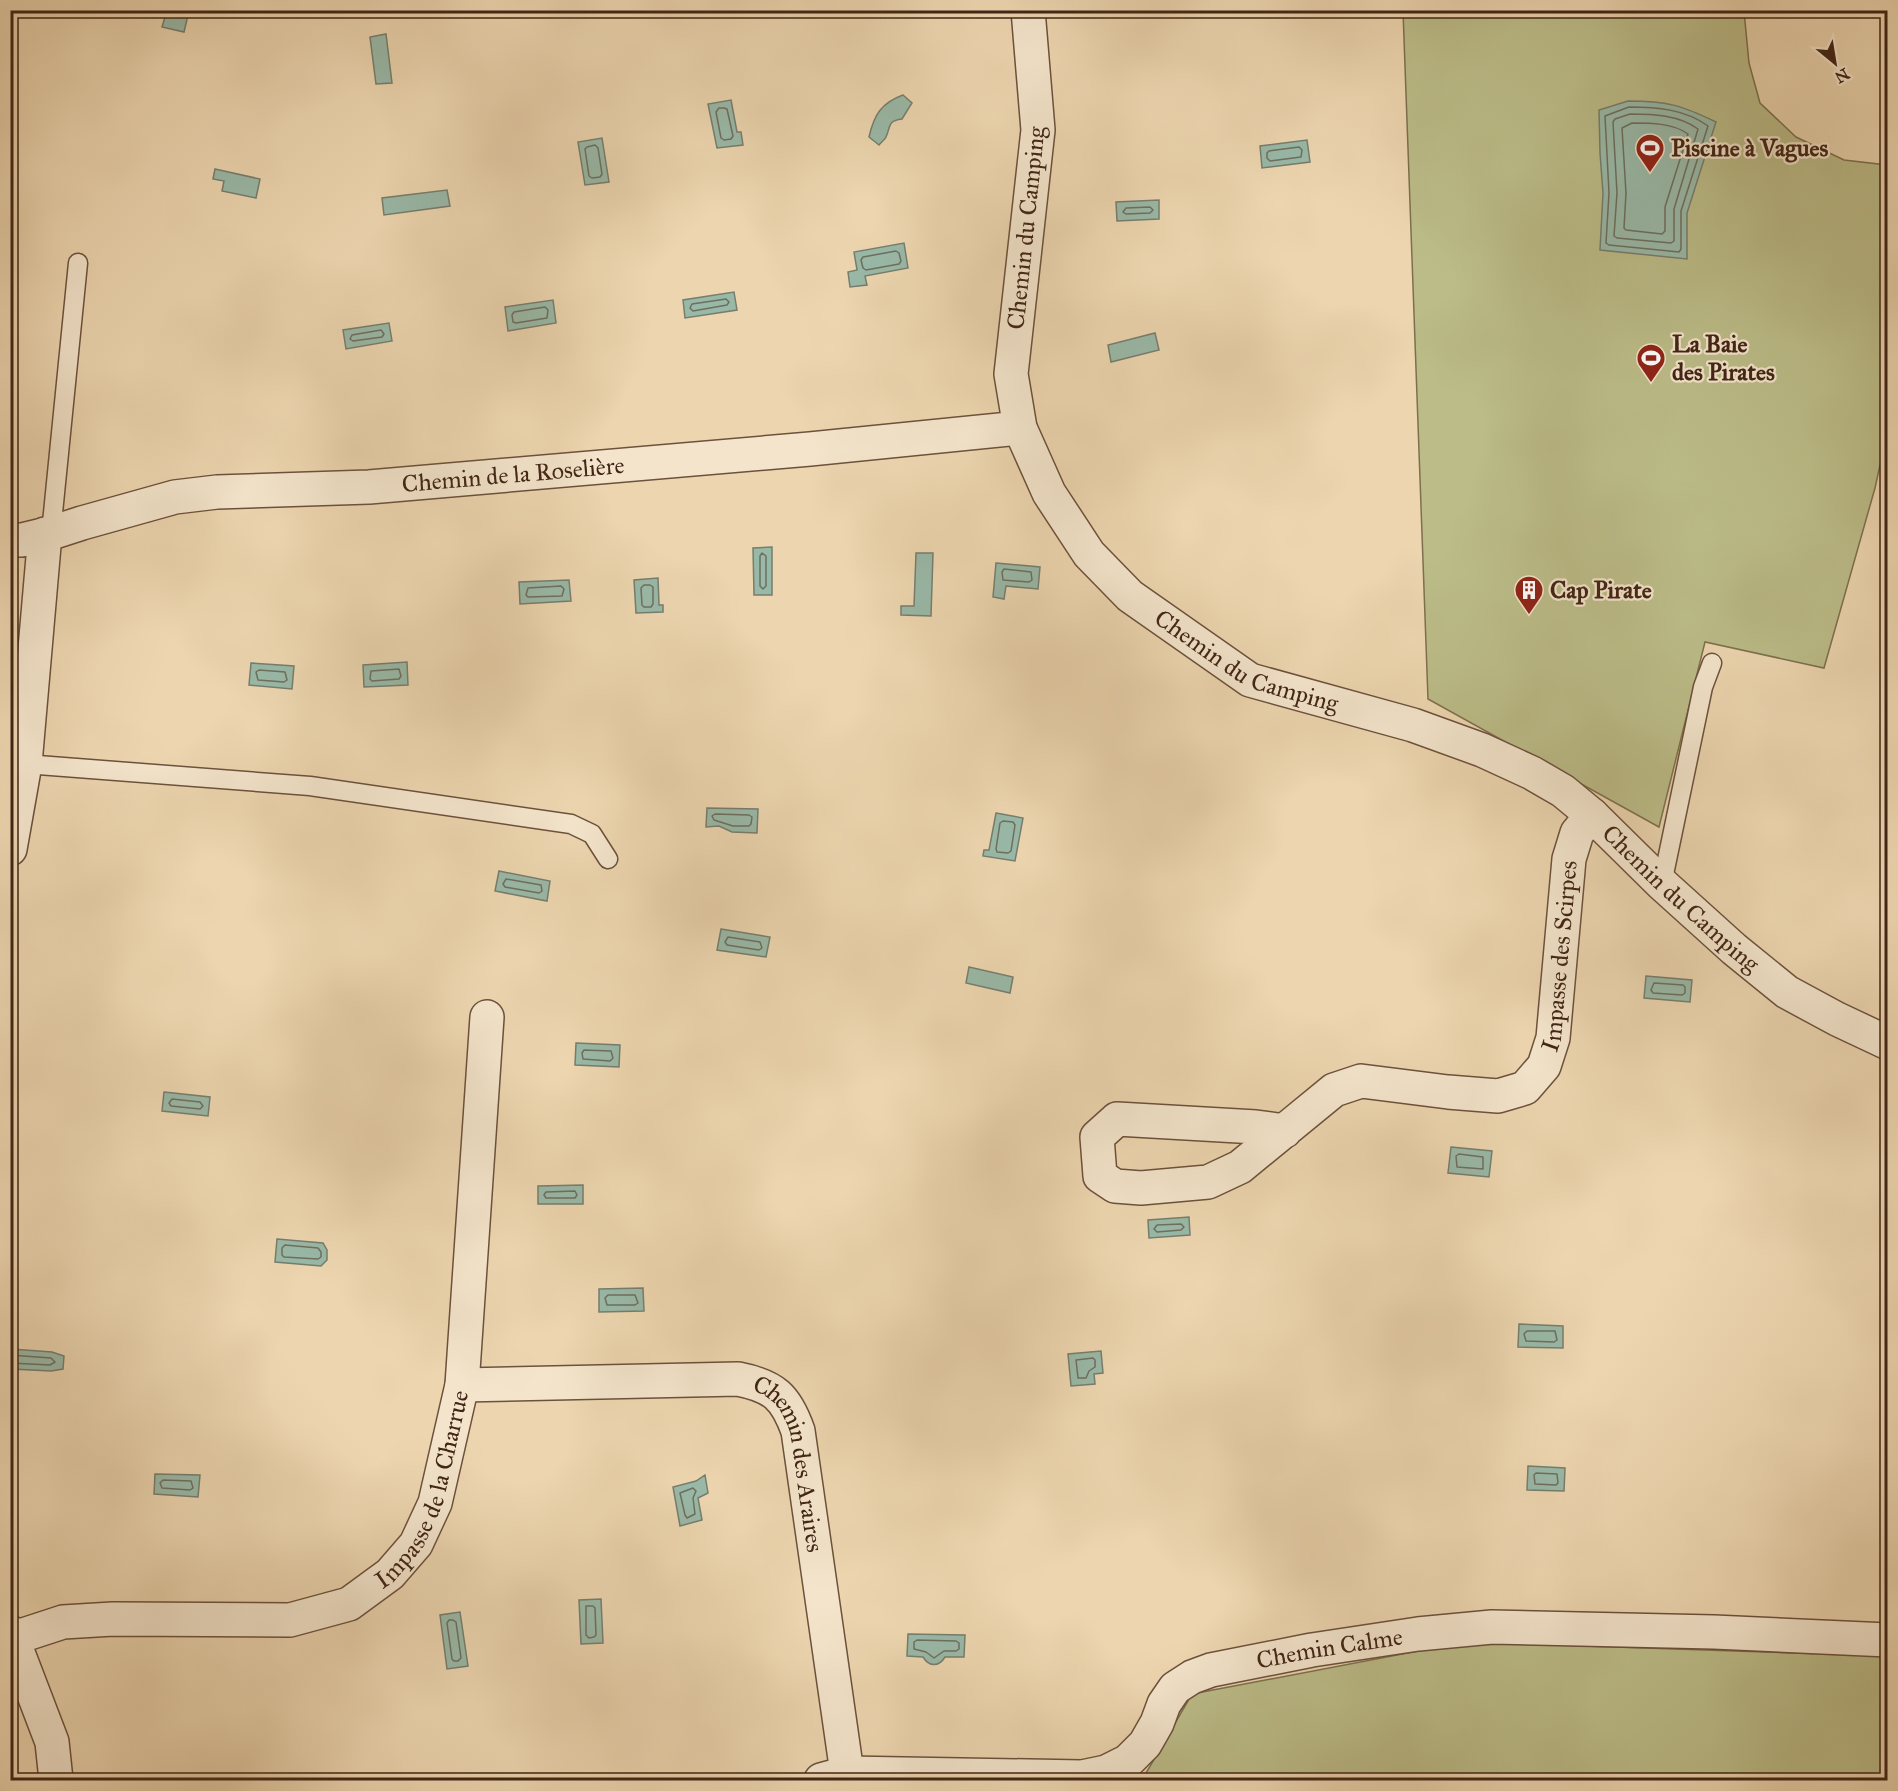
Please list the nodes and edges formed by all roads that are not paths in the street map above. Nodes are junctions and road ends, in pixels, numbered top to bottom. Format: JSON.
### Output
{"nodes":[{"id":1,"x":1028,"y":10,"type":"edge"},
{"id":2,"x":78,"y":263,"type":"dead end"},
{"id":3,"x":1020,"y":428,"type":"junction"},
{"id":4,"x":48,"y":534,"type":"junction"},
{"id":5,"x":10,"y":540,"type":"edge"},
{"id":6,"x":1712,"y":663,"type":"dead end"},
{"id":7,"x":25,"y":764,"type":"junction"},
{"id":8,"x":1592,"y":815,"type":"junction"},
{"id":9,"x":10,"y":849,"type":"edge"},
{"id":10,"x":608,"y":859,"type":"dead end"},
{"id":11,"x":1662,"y":884,"type":"junction"},
{"id":12,"x":487,"y":1017,"type":"dead end"},
{"id":13,"x":1887,"y":1043,"type":"edge"},
{"id":14,"x":1285,"y":1131,"type":"junction"},
{"id":15,"x":462,"y":1385,"type":"junction"},
{"id":16,"x":12,"y":1635,"type":"edge"},
{"id":17,"x":1887,"y":1640,"type":"edge"},
{"id":18,"x":834,"y":1777,"type":"edge"},
{"id":19,"x":56,"y":1780,"type":"edge"}],
"edges":[{"from":1,"to":3,"type":"street","name":"Chemin du Camping"},
{"from":2,"to":4,"type":"lane"},
{"from":3,"to":4,"type":"street","name":"Chemin de la Roselière"},
{"from":3,"to":8,"type":"street","name":"Chemin du Camping"},
{"from":4,"to":5,"type":"street","name":"Chemin de la Roselière"},
{"from":4,"to":7,"type":"street"},
{"from":6,"to":11,"type":"lane"},
{"from":7,"to":9,"type":"street"},
{"from":7,"to":10,"type":"lane"},
{"from":8,"to":11,"type":"street","name":"Chemin du Camping"},
{"from":8,"to":14,"type":"street","name":"Impasse des Scirpes"},
{"from":11,"to":13,"type":"street","name":"Chemin du Camping"},
{"from":12,"to":15,"type":"street","name":"Impasse de la Charrue"},
{"from":14,"to":14,"type":"street","name":"Impasse des Scirpes"},
{"from":15,"to":16,"type":"street","name":"Impasse de la Charrue"},
{"from":15,"to":18,"type":"street","name":"Chemin des Araires"},
{"from":16,"to":19,"type":"street"},
{"from":17,"to":18,"type":"street","name":"Chemin Calme"}]}
